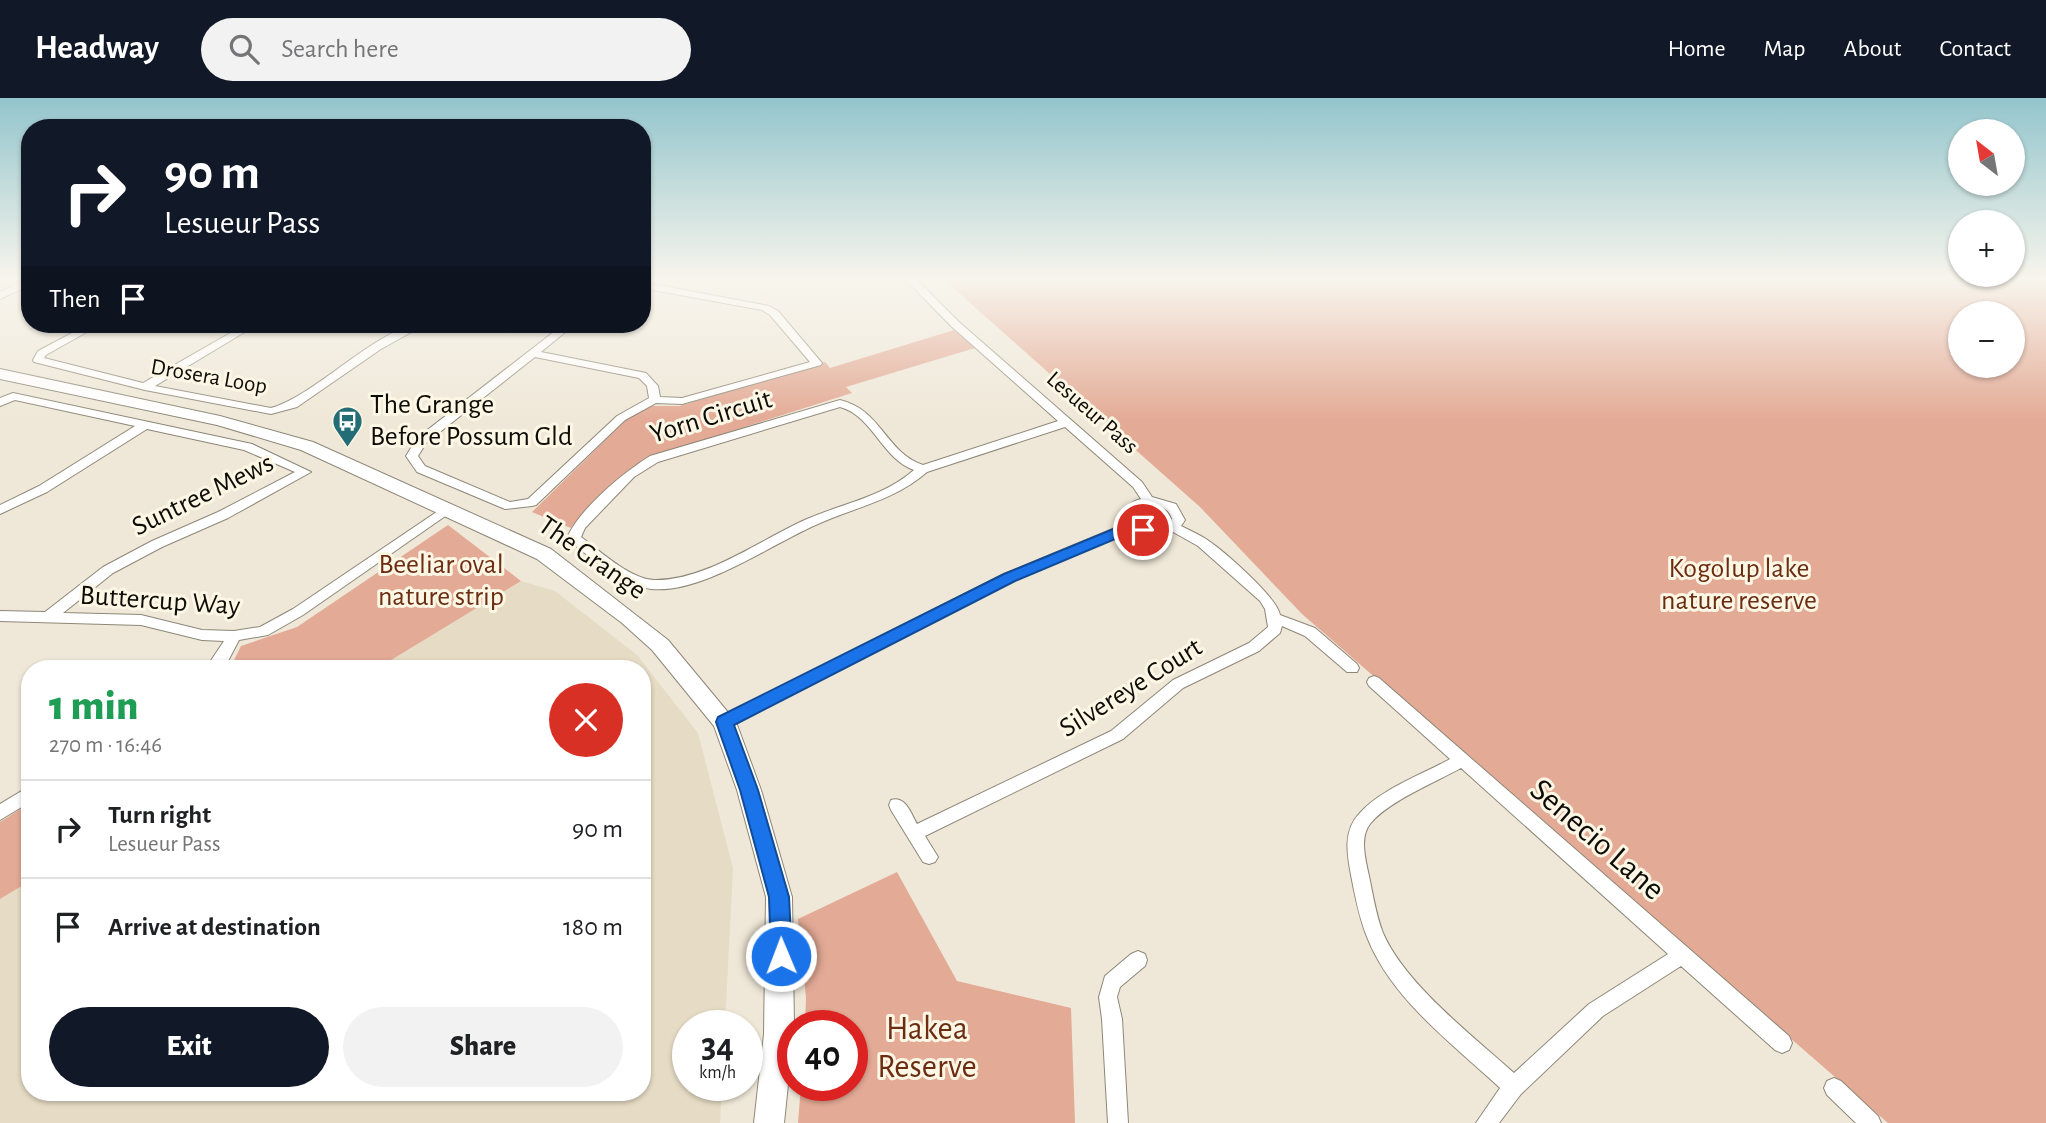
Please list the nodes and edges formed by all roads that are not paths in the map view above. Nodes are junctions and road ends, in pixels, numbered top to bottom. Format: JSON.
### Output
{"nodes":[{"id":1,"x":785,"y":326,"type":"edge"},
{"id":2,"x":961,"y":326,"type":"edge"},
{"id":3,"x":79,"y":333,"type":"edge"},
{"id":4,"x":238,"y":333,"type":"edge"},
{"id":5,"x":404,"y":333,"type":"edge"},
{"id":6,"x":558,"y":333,"type":"edge"},
{"id":7,"x":532,"y":352,"type":"junction"},
{"id":8,"x":0,"y":374,"type":"edge"},
{"id":9,"x":145,"y":387,"type":"junction"},
{"id":10,"x":6,"y":394,"type":"edge"},
{"id":11,"x":654,"y":400,"type":"junction"},
{"id":12,"x":0,"y":403,"type":"edge"},
{"id":13,"x":1067,"y":422,"type":"junction"},
{"id":14,"x":146,"y":424,"type":"junction"},
{"id":15,"x":923,"y":470,"type":"junction"},
{"id":16,"x":1148,"y":501,"type":"junction"},
{"id":17,"x":447,"y":509,"type":"junction"},
{"id":18,"x":0,"y":510,"type":"edge"},
{"id":19,"x":1135,"y":525,"type":"junction"},
{"id":20,"x":1174,"y":527,"type":"junction"},
{"id":21,"x":0,"y":616,"type":"edge"},
{"id":22,"x":47,"y":618,"type":"junction"},
{"id":23,"x":1275,"y":618,"type":"junction"},
{"id":24,"x":234,"y":636,"type":"junction"},
{"id":25,"x":220,"y":660,"type":"edge"},
{"id":26,"x":1352,"y":668,"type":"dead end"},
{"id":27,"x":1374,"y":682,"type":"dead end"},
{"id":28,"x":724,"y":722,"type":"junction"},
{"id":29,"x":1460,"y":761,"type":"junction"},
{"id":30,"x":21,"y":799,"type":"edge"},
{"id":31,"x":897,"y":805,"type":"dead end"},
{"id":32,"x":0,"y":813,"type":"edge"},
{"id":33,"x":914,"y":833,"type":"junction"},
{"id":34,"x":929,"y":858,"type":"dead end"},
{"id":35,"x":1681,"y":956,"type":"junction"},
{"id":36,"x":1139,"y":960,"type":"dead end"},
{"id":37,"x":1782,"y":1043,"type":"dead end"},
{"id":38,"x":1514,"y":1087,"type":"junction"},
{"id":39,"x":1834,"y":1088,"type":"dead end"},
{"id":40,"x":769,"y":1123,"type":"edge"},
{"id":41,"x":1118,"y":1123,"type":"edge"},
{"id":42,"x":1486,"y":1123,"type":"edge"},
{"id":43,"x":1871,"y":1123,"type":"edge"}],
"edges":[{"from":1,"to":11,"type":"street"},
{"from":2,"to":13,"type":"street","name":"Lesueur Pass"},
{"from":3,"to":9,"type":"street","name":"Drosera Loop"},
{"from":4,"to":9,"type":"street"},
{"from":5,"to":9,"type":"street","name":"Drosera Loop"},
{"from":6,"to":7,"type":"street"},
{"from":7,"to":11,"type":"street"},
{"from":7,"to":11,"type":"street"},
{"from":8,"to":17,"type":"street","name":"The Grange"},
{"from":10,"to":12,"type":"street","name":"Suntree Mews"},
{"from":10,"to":14,"type":"street","name":"Suntree Mews"},
{"from":13,"to":15,"type":"street","name":"Yorn Circuit"},
{"from":13,"to":16,"type":"street","name":"Lesueur Pass"},
{"from":14,"to":18,"type":"street"},
{"from":14,"to":22,"type":"street","name":"Suntree Mews"},
{"from":15,"to":15,"type":"street","name":"Yorn Circuit"},
{"from":16,"to":19,"type":"street"},
{"from":16,"to":20,"type":"street","name":"Lesueur Pass"},
{"from":17,"to":24,"type":"street","name":"Buttercup Way"},
{"from":17,"to":28,"type":"street","name":"The Grange"},
{"from":19,"to":20,"type":"street"},
{"from":19,"to":28,"type":"street"},
{"from":20,"to":23,"type":"street"},
{"from":21,"to":22,"type":"street","name":"Buttercup Way"},
{"from":22,"to":24,"type":"street","name":"Buttercup Way"},
{"from":23,"to":26,"type":"street"},
{"from":23,"to":33,"type":"street","name":"Silvereye Court"},
{"from":24,"to":25,"type":"street"},
{"from":27,"to":29,"type":"street","name":"Senecio Lane"},
{"from":28,"to":40,"type":"street","name":"The Grange"},
{"from":29,"to":35,"type":"street","name":"Senecio Lane"},
{"from":29,"to":38,"type":"street"},
{"from":30,"to":32,"type":"street"},
{"from":31,"to":33,"type":"street"},
{"from":33,"to":34,"type":"street"},
{"from":35,"to":37,"type":"street","name":"Senecio Lane"},
{"from":35,"to":38,"type":"street"},
{"from":36,"to":41,"type":"street"},
{"from":38,"to":42,"type":"street"},
{"from":39,"to":43,"type":"street"}]}
